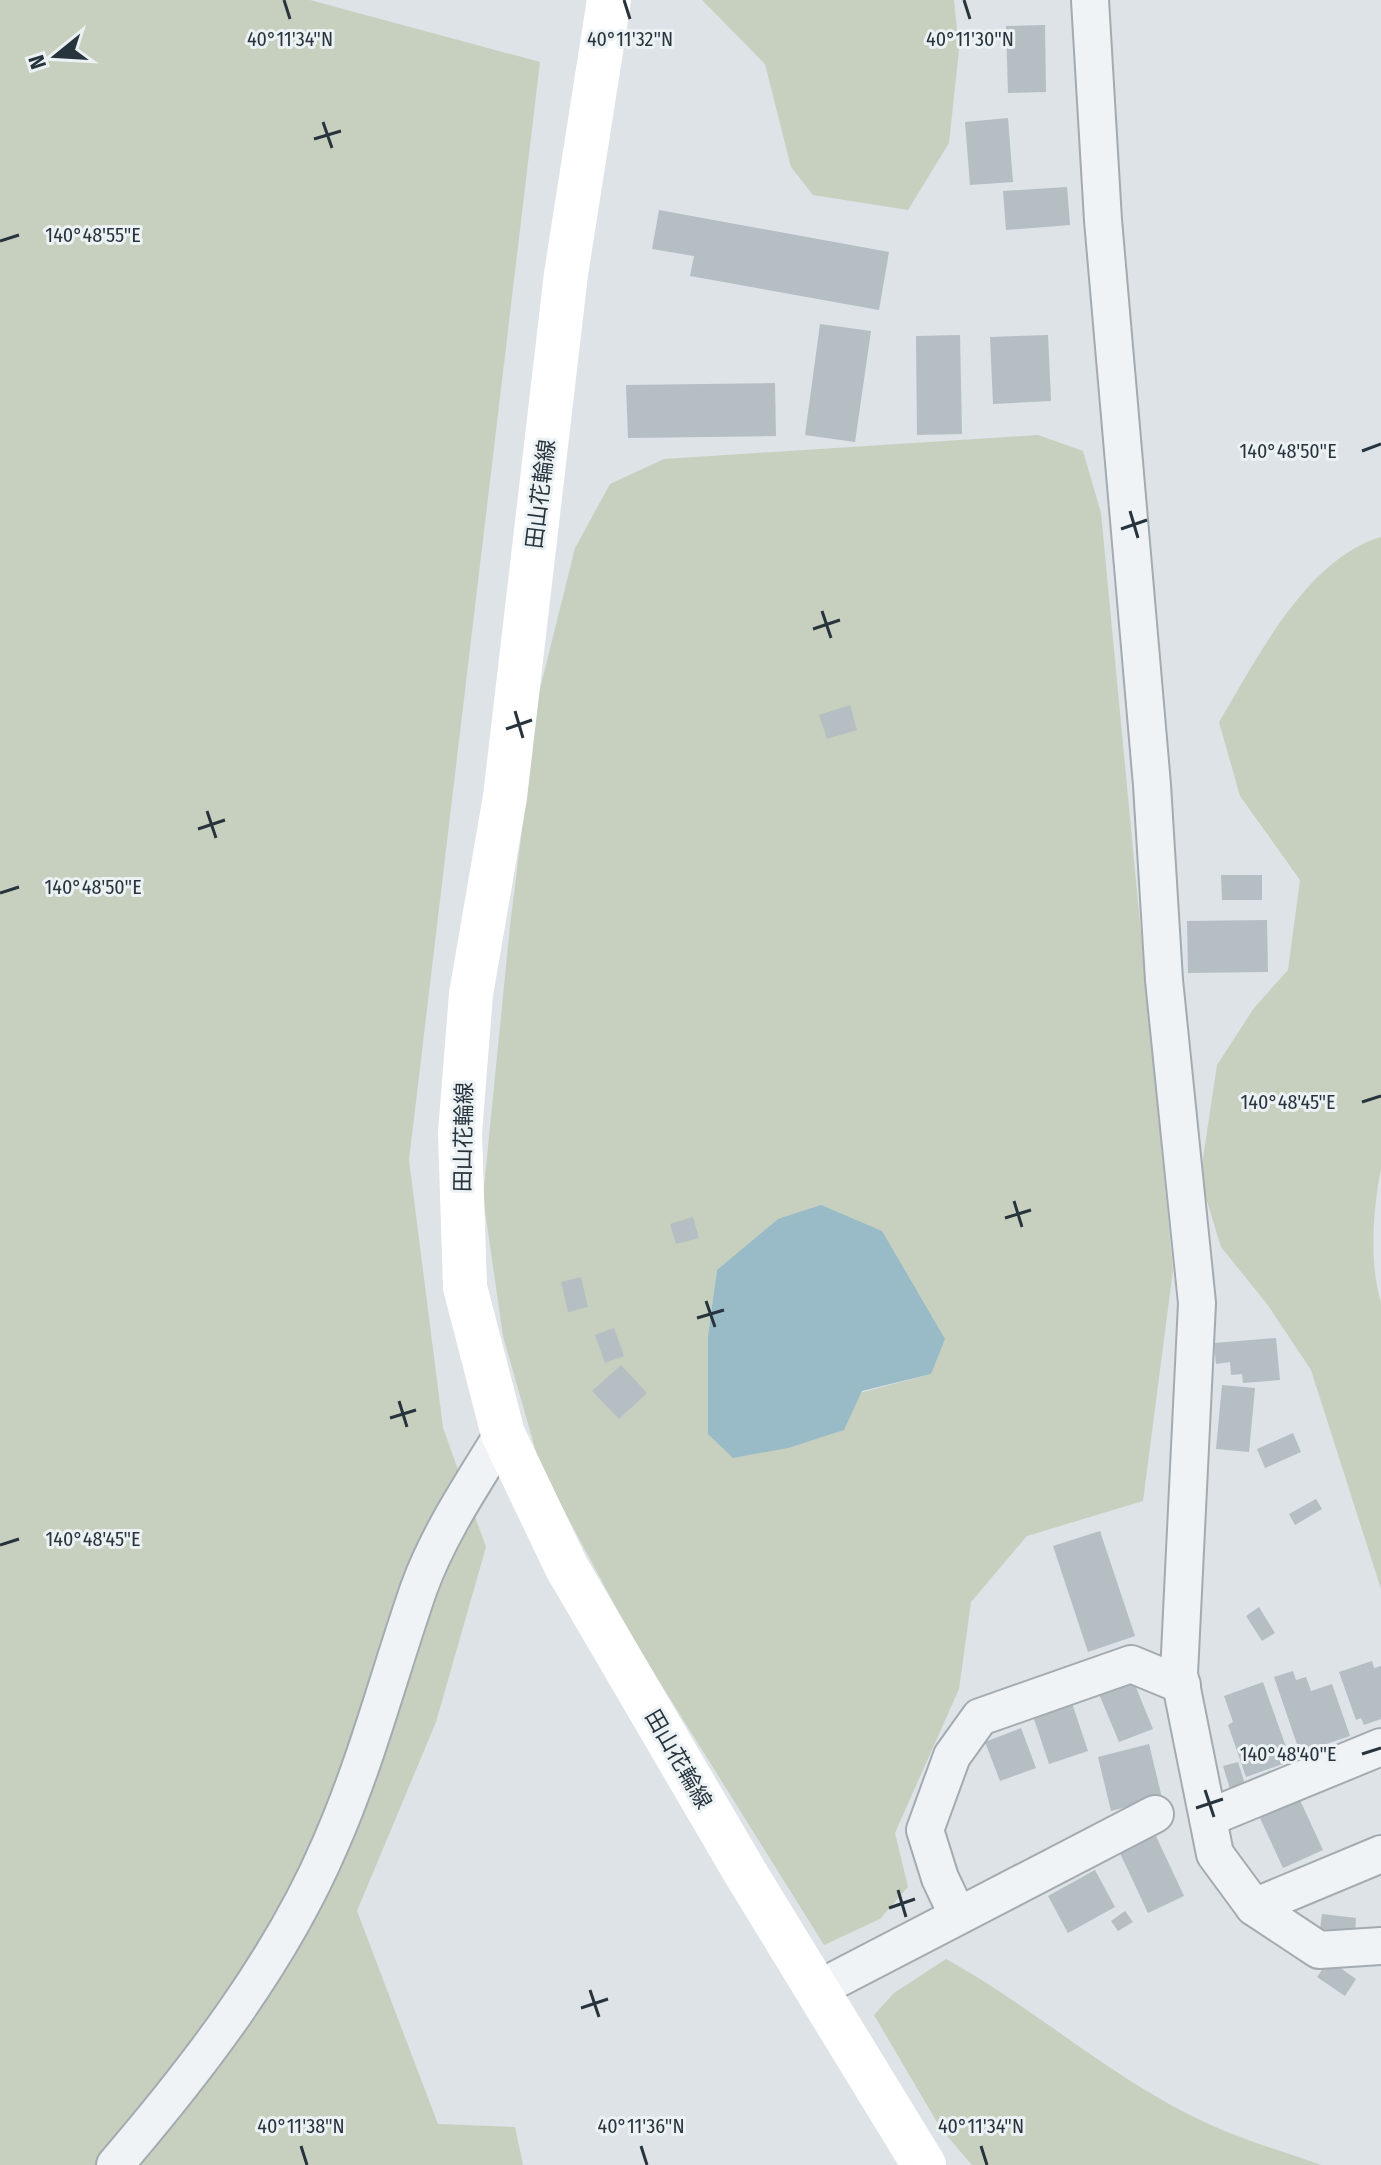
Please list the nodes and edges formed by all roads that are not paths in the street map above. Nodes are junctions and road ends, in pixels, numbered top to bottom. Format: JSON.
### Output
{"nodes":[{"id":1,"x":609,"y":0,"type":"edge"},
{"id":2,"x":1090,"y":0,"type":"edge"},
{"id":3,"x":503,"y":1434,"type":"junction"},
{"id":4,"x":1182,"y":1685,"type":"junction"},
{"id":5,"x":1381,"y":1747,"type":"edge"},
{"id":6,"x":1155,"y":1814,"type":"dead end"},
{"id":7,"x":1208,"y":1818,"type":"junction"},
{"id":8,"x":1381,"y":1854,"type":"edge"},
{"id":9,"x":1254,"y":1907,"type":"junction"},
{"id":10,"x":958,"y":1916,"type":"junction"},
{"id":11,"x":1381,"y":1946,"type":"edge"},
{"id":12,"x":818,"y":1989,"type":"junction"},
{"id":13,"x":115,"y":2165,"type":"edge"},
{"id":14,"x":924,"y":2165,"type":"edge"}],
"edges":[{"from":1,"to":3,"type":"main road","name":"田山花輪線"},
{"from":2,"to":4,"type":"street"},
{"from":3,"to":12,"type":"main road","name":"田山花輪線"},
{"from":3,"to":13,"type":"street"},
{"from":4,"to":7,"type":"street"},
{"from":4,"to":10,"type":"street"},
{"from":5,"to":7,"type":"street"},
{"from":6,"to":10,"type":"street"},
{"from":7,"to":9,"type":"street"},
{"from":8,"to":9,"type":"street"},
{"from":9,"to":11,"type":"street"},
{"from":10,"to":12,"type":"street"},
{"from":12,"to":14,"type":"main road","name":"田山花輪線"}]}
